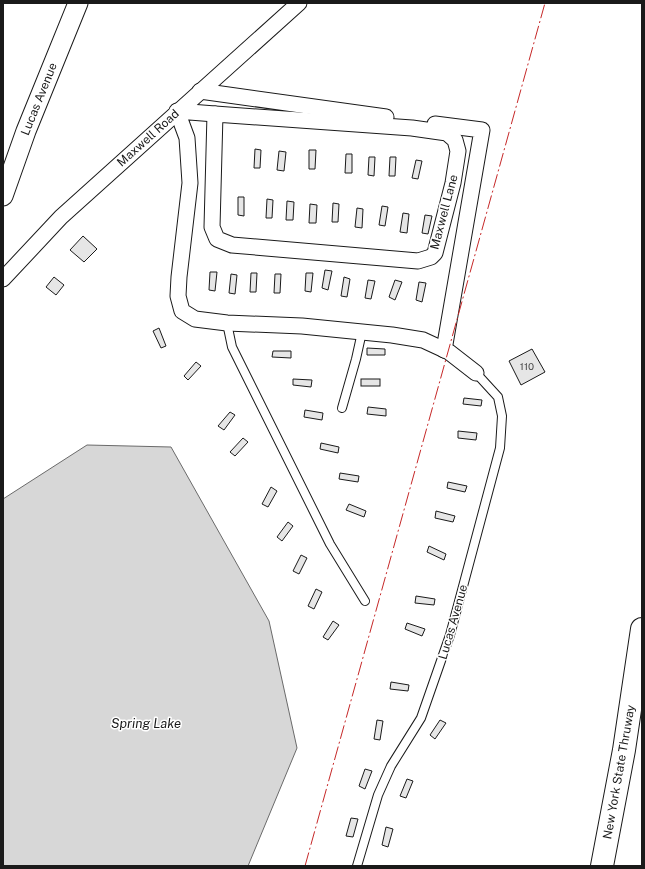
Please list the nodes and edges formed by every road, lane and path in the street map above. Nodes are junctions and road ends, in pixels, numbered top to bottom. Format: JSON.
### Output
{"nodes":[{"id":1,"x":78,"y":3,"type":"edge"},
{"id":2,"x":299,"y":3,"type":"edge"},
{"id":3,"x":200,"y":91,"type":"junction"},
{"id":4,"x":177,"y":111,"type":"junction"},
{"id":5,"x":216,"y":114,"type":"junction"},
{"id":6,"x":3,"y":196,"type":"edge"},
{"id":7,"x":3,"y":279,"type":"edge"},
{"id":8,"x":227,"y":323,"type":"junction"},
{"id":9,"x":362,"y":332,"type":"junction"},
{"id":10,"x":444,"y":350,"type":"junction"},
{"id":11,"x":476,"y":373,"type":"joint"},
{"id":12,"x":342,"y":408,"type":"dead end"},
{"id":13,"x":364,"y":601,"type":"dead end"},
{"id":14,"x":642,"y":630,"type":"edge"},
{"id":15,"x":357,"y":866,"type":"edge"},
{"id":16,"x":602,"y":866,"type":"edge"}],
"edges":[{"from":1,"to":6,"type":"street","name":"Lucas Avenue"},
{"from":2,"to":3,"type":"street","name":"Maxwell Road"},
{"from":3,"to":4,"type":"street","name":"Maxwell Road"},
{"from":3,"to":10,"type":"street"},
{"from":4,"to":5,"type":"street","name":"Maxwell Lane"},
{"from":4,"to":7,"type":"street","name":"Maxwell Road"},
{"from":4,"to":8,"type":"street"},
{"from":5,"to":5,"type":"street","name":"Maxwell Lane"},
{"from":8,"to":9,"type":"street"},
{"from":8,"to":13,"type":"lane"},
{"from":9,"to":10,"type":"street"},
{"from":9,"to":12,"type":"lane"},
{"from":10,"to":11,"type":"street"},
{"from":11,"to":15,"type":"lane","name":"Lucas Avenue"},
{"from":14,"to":16,"type":"highway","name":"New York State Thruway"}]}
